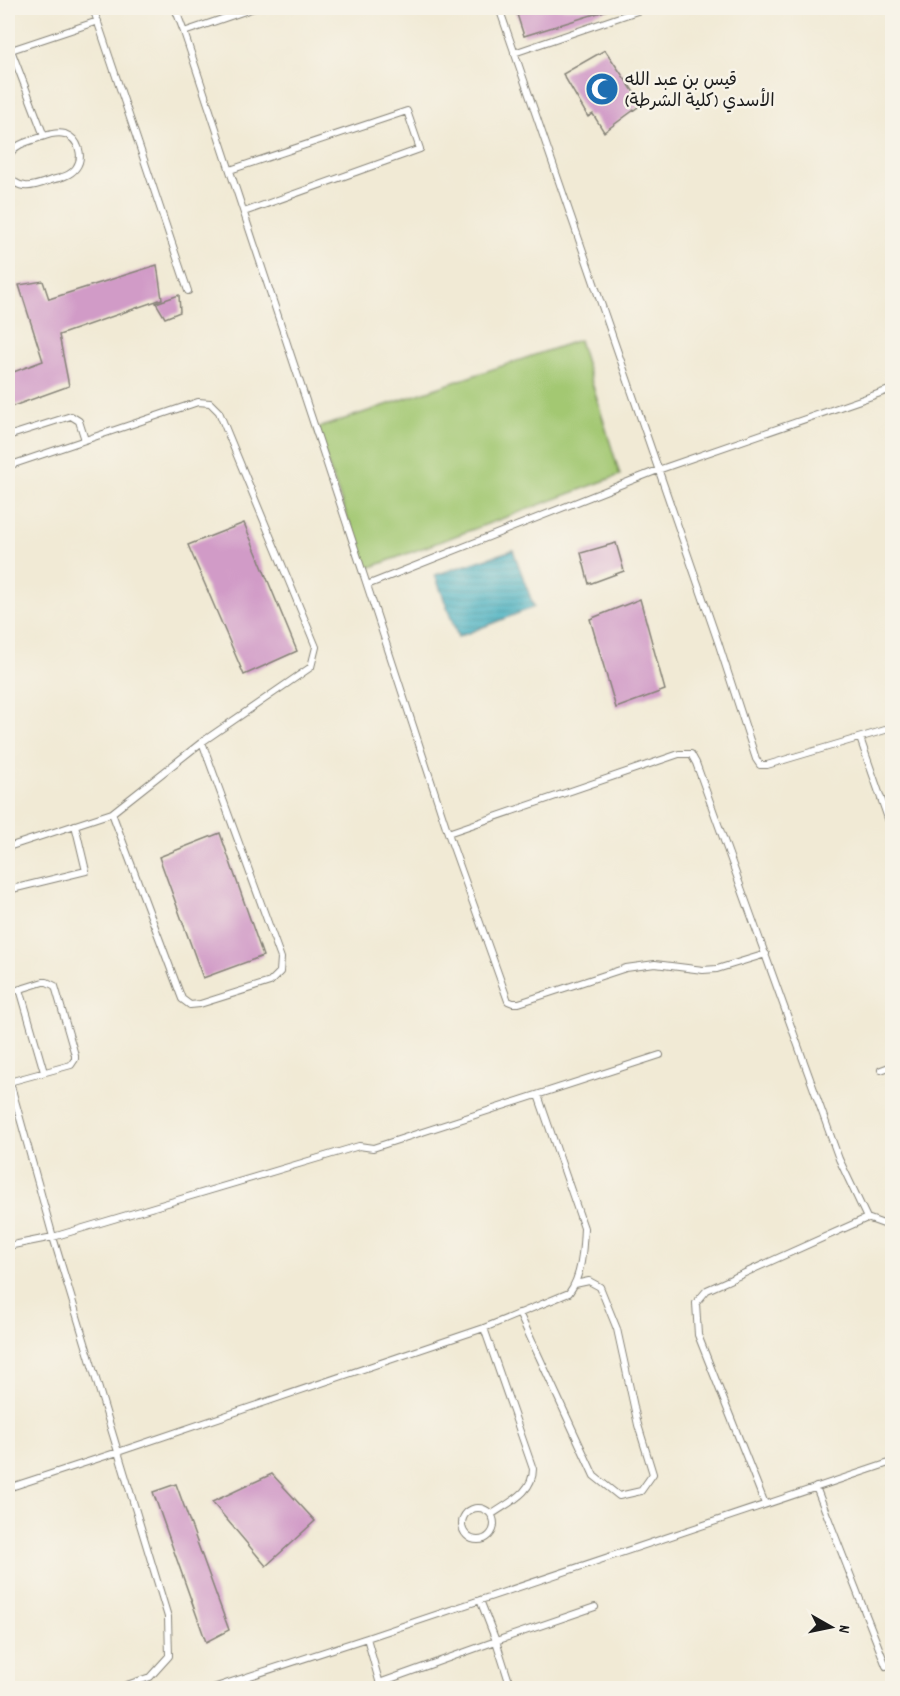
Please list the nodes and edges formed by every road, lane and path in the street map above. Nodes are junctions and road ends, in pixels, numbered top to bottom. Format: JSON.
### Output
{"nodes":[{"id":1,"x":93,"y":8,"type":"edge"},
{"id":2,"x":175,"y":8,"type":"edge"},
{"id":3,"x":254,"y":8,"type":"edge"},
{"id":4,"x":499,"y":8,"type":"edge"},
{"id":5,"x":646,"y":8,"type":"edge"},
{"id":6,"x":98,"y":21,"type":"junction"},
{"id":7,"x":184,"y":32,"type":"junction"},
{"id":8,"x":9,"y":51,"type":"edge"},
{"id":9,"x":514,"y":53,"type":"junction"},
{"id":10,"x":44,"y":136,"type":"junction"},
{"id":11,"x":8,"y":157,"type":"edge"},
{"id":12,"x":230,"y":170,"type":"junction"},
{"id":13,"x":8,"y":173,"type":"edge"},
{"id":14,"x":244,"y":212,"type":"junction"},
{"id":15,"x":188,"y":291,"type":"dead end"},
{"id":16,"x":892,"y":389,"type":"edge"},
{"id":17,"x":8,"y":436,"type":"edge"},
{"id":18,"x":86,"y":440,"type":"junction"},
{"id":19,"x":8,"y":466,"type":"edge"},
{"id":20,"x":658,"y":470,"type":"junction"},
{"id":21,"x":367,"y":585,"type":"junction"},
{"id":22,"x":892,"y":728,"type":"edge"},
{"id":23,"x":860,"y":738,"type":"junction"},
{"id":24,"x":202,"y":742,"type":"junction"},
{"id":25,"x":112,"y":813,"type":"junction"},
{"id":26,"x":75,"y":825,"type":"junction"},
{"id":27,"x":892,"y":830,"type":"edge"},
{"id":28,"x":448,"y":833,"type":"junction"},
{"id":29,"x":8,"y":847,"type":"edge"},
{"id":30,"x":8,"y":890,"type":"edge"},
{"id":31,"x":766,"y":954,"type":"junction"},
{"id":32,"x":20,"y":989,"type":"junction"},
{"id":33,"x":8,"y":993,"type":"edge"},
{"id":34,"x":660,"y":1055,"type":"dead end"},
{"id":35,"x":892,"y":1066,"type":"edge"},
{"id":36,"x":881,"y":1070,"type":"dead end"},
{"id":37,"x":44,"y":1072,"type":"junction"},
{"id":38,"x":8,"y":1078,"type":"edge"},
{"id":39,"x":537,"y":1095,"type":"junction"},
{"id":40,"x":867,"y":1218,"type":"junction"},
{"id":41,"x":892,"y":1227,"type":"edge"},
{"id":42,"x":53,"y":1237,"type":"junction"},
{"id":43,"x":8,"y":1246,"type":"edge"},
{"id":44,"x":576,"y":1284,"type":"junction"},
{"id":45,"x":519,"y":1313,"type":"junction"},
{"id":46,"x":484,"y":1328,"type":"junction"},
{"id":47,"x":118,"y":1452,"type":"junction"},
{"id":48,"x":892,"y":1462,"type":"edge"},
{"id":49,"x":816,"y":1487,"type":"junction"},
{"id":50,"x":8,"y":1488,"type":"edge"},
{"id":51,"x":765,"y":1504,"type":"junction"},
{"id":52,"x":491,"y":1515,"type":"junction"},
{"id":53,"x":480,"y":1600,"type":"junction"},
{"id":54,"x":595,"y":1607,"type":"dead end"},
{"id":55,"x":367,"y":1638,"type":"junction"},
{"id":56,"x":496,"y":1641,"type":"junction"},
{"id":57,"x":885,"y":1666,"type":"dead end"},
{"id":58,"x":380,"y":1686,"type":"edge"},
{"id":59,"x":118,"y":1689,"type":"edge"},
{"id":60,"x":213,"y":1689,"type":"edge"},
{"id":61,"x":511,"y":1689,"type":"edge"}],
"edges":[{"from":1,"to":6,"type":"lane"},
{"from":2,"to":7,"type":"lane"},
{"from":3,"to":7,"type":"lane"},
{"from":4,"to":9,"type":"lane"},
{"from":5,"to":9,"type":"lane"},
{"from":6,"to":8,"type":"lane"},
{"from":6,"to":15,"type":"lane"},
{"from":7,"to":12,"type":"lane"},
{"from":8,"to":10,"type":"lane"},
{"from":9,"to":20,"type":"lane"},
{"from":10,"to":11,"type":"lane"},
{"from":10,"to":13,"type":"lane"},
{"from":12,"to":14,"type":"lane"},
{"from":12,"to":14,"type":"lane"},
{"from":14,"to":21,"type":"lane"},
{"from":16,"to":20,"type":"lane"},
{"from":17,"to":18,"type":"lane"},
{"from":18,"to":19,"type":"lane"},
{"from":18,"to":24,"type":"lane"},
{"from":20,"to":21,"type":"lane"},
{"from":20,"to":23,"type":"lane"},
{"from":21,"to":28,"type":"lane"},
{"from":22,"to":23,"type":"lane"},
{"from":23,"to":27,"type":"lane"},
{"from":24,"to":25,"type":"lane"},
{"from":24,"to":25,"type":"lane"},
{"from":25,"to":26,"type":"lane"},
{"from":26,"to":29,"type":"lane"},
{"from":26,"to":30,"type":"lane"},
{"from":28,"to":31,"type":"lane"},
{"from":28,"to":31,"type":"lane"},
{"from":31,"to":40,"type":"lane"},
{"from":32,"to":33,"type":"lane"},
{"from":32,"to":37,"type":"lane"},
{"from":32,"to":37,"type":"lane"},
{"from":34,"to":39,"type":"lane"},
{"from":35,"to":36,"type":"lane"},
{"from":37,"to":38,"type":"lane"},
{"from":38,"to":42,"type":"lane"},
{"from":39,"to":42,"type":"lane"},
{"from":39,"to":44,"type":"lane"},
{"from":40,"to":41,"type":"lane"},
{"from":40,"to":51,"type":"lane"},
{"from":42,"to":43,"type":"lane"},
{"from":42,"to":47,"type":"lane"},
{"from":44,"to":45,"type":"lane"},
{"from":44,"to":45,"type":"lane"},
{"from":45,"to":46,"type":"lane"},
{"from":46,"to":47,"type":"lane"},
{"from":46,"to":52,"type":"lane"},
{"from":47,"to":50,"type":"lane"},
{"from":47,"to":59,"type":"lane"},
{"from":48,"to":49,"type":"lane"},
{"from":49,"to":51,"type":"lane"},
{"from":49,"to":57,"type":"lane"},
{"from":51,"to":53,"type":"lane"},
{"from":52,"to":52,"type":"lane"},
{"from":53,"to":55,"type":"lane"},
{"from":53,"to":56,"type":"lane"},
{"from":54,"to":56,"type":"lane"},
{"from":55,"to":58,"type":"lane"},
{"from":55,"to":60,"type":"lane"},
{"from":56,"to":58,"type":"lane"},
{"from":56,"to":61,"type":"lane"}]}
